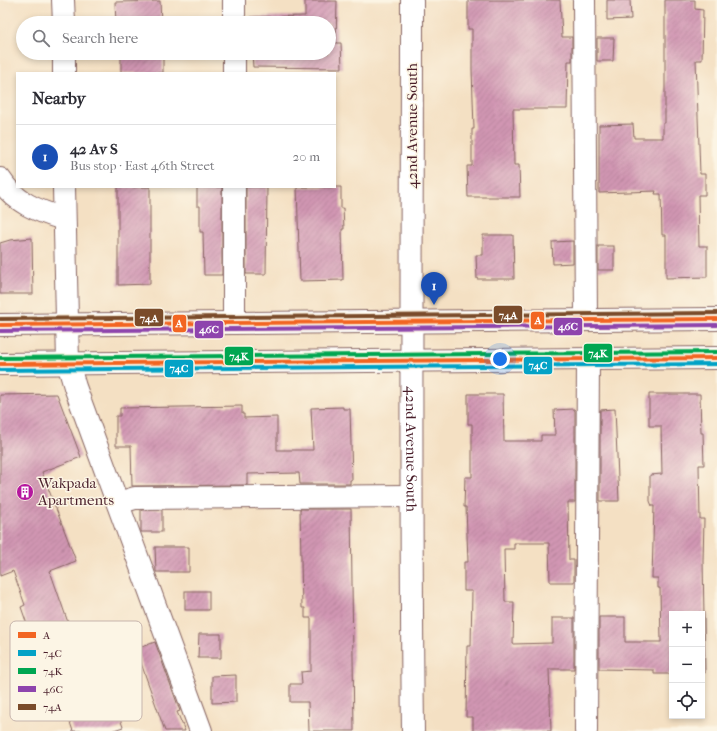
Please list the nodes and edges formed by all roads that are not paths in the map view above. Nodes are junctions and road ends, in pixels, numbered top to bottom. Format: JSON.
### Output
{"nodes":[{"id":1,"x":63,"y":0,"type":"edge"},
{"id":2,"x":234,"y":0,"type":"edge"},
{"id":3,"x":412,"y":0,"type":"edge"},
{"id":4,"x":584,"y":0,"type":"edge"},
{"id":5,"x":64,"y":16,"type":"edge"},
{"id":6,"x":234,"y":16,"type":"edge"},
{"id":7,"x":64,"y":60,"type":"edge"},
{"id":8,"x":234,"y":60,"type":"edge"},
{"id":9,"x":64,"y":72,"type":"edge"},
{"id":10,"x":234,"y":72,"type":"edge"},
{"id":11,"x":0,"y":179,"type":"edge"},
{"id":12,"x":64,"y":188,"type":"edge"},
{"id":13,"x":234,"y":188,"type":"edge"},
{"id":14,"x":64,"y":219,"type":"junction"},
{"id":15,"x":717,"y":319,"type":"edge"},
{"id":16,"x":586,"y":320,"type":"junction"},
{"id":17,"x":412,"y":321,"type":"junction"},
{"id":18,"x":234,"y":323,"type":"junction"},
{"id":19,"x":0,"y":324,"type":"edge"},
{"id":20,"x":67,"y":324,"type":"junction"},
{"id":21,"x":717,"y":358,"type":"edge"},
{"id":22,"x":588,"y":359,"type":"junction"},
{"id":23,"x":411,"y":360,"type":"junction"},
{"id":24,"x":68,"y":363,"type":"junction"},
{"id":25,"x":0,"y":364,"type":"edge"},
{"id":26,"x":410,"y":496,"type":"junction"},
{"id":27,"x":118,"y":503,"type":"junction"},
{"id":28,"x":201,"y":731,"type":"edge"},
{"id":29,"x":413,"y":731,"type":"edge"},
{"id":30,"x":586,"y":731,"type":"edge"}],
"edges":[{"from":1,"to":5,"type":"main road"},
{"from":2,"to":6,"type":"main road"},
{"from":3,"to":17,"type":"main road","name":"42nd Avenue South"},
{"from":4,"to":16,"type":"main road"},
{"from":7,"to":9,"type":"main road"},
{"from":8,"to":10,"type":"main road"},
{"from":11,"to":14,"type":"main road"},
{"from":12,"to":14,"type":"main road"},
{"from":13,"to":18,"type":"main road"},
{"from":14,"to":20,"type":"main road"},
{"from":15,"to":16,"type":"main road"},
{"from":16,"to":17,"type":"main road"},
{"from":17,"to":18,"type":"main road"},
{"from":17,"to":23,"type":"main road","name":"42nd Avenue South"},
{"from":18,"to":20,"type":"main road"},
{"from":19,"to":20,"type":"main road"},
{"from":20,"to":24,"type":"main road"},
{"from":21,"to":22,"type":"main road"},
{"from":22,"to":23,"type":"main road"},
{"from":22,"to":30,"type":"main road"},
{"from":23,"to":24,"type":"main road"},
{"from":23,"to":26,"type":"main road","name":"42nd Avenue South"},
{"from":24,"to":25,"type":"main road"},
{"from":24,"to":27,"type":"main road"},
{"from":26,"to":27,"type":"main road"},
{"from":26,"to":29,"type":"main road","name":"42nd Avenue South"},
{"from":27,"to":28,"type":"main road"}]}
